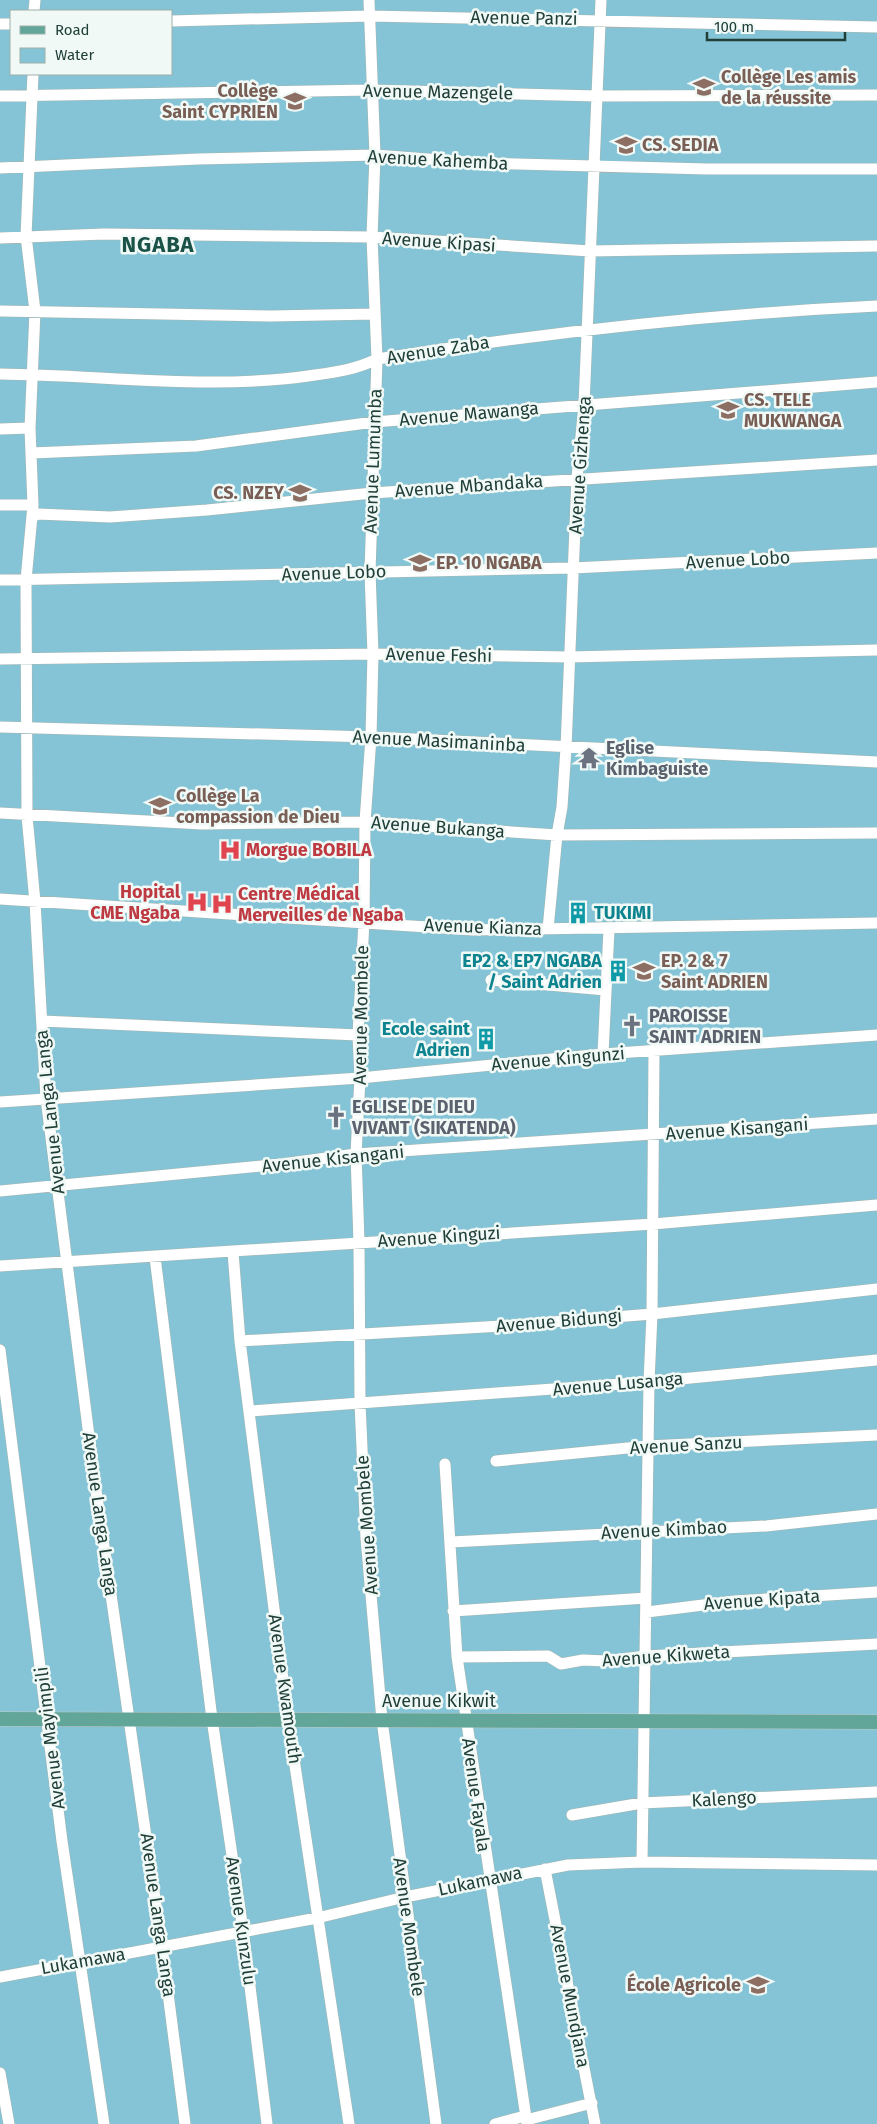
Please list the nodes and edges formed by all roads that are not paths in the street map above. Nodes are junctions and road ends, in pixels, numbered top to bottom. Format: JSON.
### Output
{"nodes":[{"id":1,"x":369,"y":0,"type":"edge"},
{"id":2,"x":601,"y":0,"type":"edge"},
{"id":3,"x":370,"y":16,"type":"junction"},
{"id":4,"x":600,"y":20,"type":"junction"},
{"id":5,"x":172,"y":22,"type":"edge"},
{"id":6,"x":877,"y":27,"type":"edge"},
{"id":7,"x":33,"y":75,"type":"edge"},
{"id":8,"x":371,"y":90,"type":"junction"},
{"id":9,"x":877,"y":95,"type":"edge"},
{"id":10,"x":0,"y":96,"type":"edge"},
{"id":11,"x":32,"y":96,"type":"junction"},
{"id":12,"x":597,"y":96,"type":"junction"},
{"id":13,"x":374,"y":156,"type":"junction"},
{"id":14,"x":594,"y":165,"type":"junction"},
{"id":15,"x":29,"y":166,"type":"junction"},
{"id":16,"x":0,"y":168,"type":"edge"},
{"id":17,"x":877,"y":169,"type":"edge"},
{"id":18,"x":26,"y":236,"type":"junction"},
{"id":19,"x":372,"y":237,"type":"junction"},
{"id":20,"x":0,"y":238,"type":"edge"},
{"id":21,"x":877,"y":246,"type":"edge"},
{"id":22,"x":590,"y":251,"type":"junction"},
{"id":23,"x":877,"y":306,"type":"edge"},
{"id":24,"x":35,"y":310,"type":"junction"},
{"id":25,"x":0,"y":311,"type":"edge"},
{"id":26,"x":374,"y":314,"type":"junction"},
{"id":27,"x":587,"y":329,"type":"junction"},
{"id":28,"x":377,"y":359,"type":"junction"},
{"id":29,"x":0,"y":374,"type":"edge"},
{"id":30,"x":34,"y":375,"type":"junction"},
{"id":31,"x":877,"y":382,"type":"edge"},
{"id":32,"x":584,"y":405,"type":"junction"},
{"id":33,"x":374,"y":422,"type":"junction"},
{"id":34,"x":30,"y":428,"type":"junction"},
{"id":35,"x":0,"y":429,"type":"edge"},
{"id":36,"x":32,"y":453,"type":"junction"},
{"id":37,"x":877,"y":460,"type":"edge"},
{"id":38,"x":578,"y":478,"type":"junction"},
{"id":39,"x":372,"y":492,"type":"junction"},
{"id":40,"x":0,"y":505,"type":"edge"},
{"id":41,"x":33,"y":505,"type":"junction"},
{"id":42,"x":32,"y":517,"type":"junction"},
{"id":43,"x":877,"y":553,"type":"edge"},
{"id":44,"x":573,"y":568,"type":"junction"},
{"id":45,"x":370,"y":572,"type":"junction"},
{"id":46,"x":0,"y":580,"type":"edge"},
{"id":47,"x":26,"y":580,"type":"junction"},
{"id":48,"x":877,"y":650,"type":"edge"},
{"id":49,"x":373,"y":654,"type":"junction"},
{"id":50,"x":569,"y":656,"type":"junction"},
{"id":51,"x":0,"y":659,"type":"edge"},
{"id":52,"x":26,"y":659,"type":"junction"},
{"id":53,"x":0,"y":727,"type":"edge"},
{"id":54,"x":26,"y":728,"type":"junction"},
{"id":55,"x":371,"y":737,"type":"junction"},
{"id":56,"x":566,"y":748,"type":"junction"},
{"id":57,"x":877,"y":762,"type":"edge"},
{"id":58,"x":0,"y":814,"type":"edge"},
{"id":59,"x":27,"y":816,"type":"junction"},
{"id":60,"x":365,"y":822,"type":"junction"},
{"id":61,"x":877,"y":833,"type":"edge"},
{"id":62,"x":557,"y":835,"type":"junction"},
{"id":63,"x":0,"y":899,"type":"edge"},
{"id":64,"x":35,"y":902,"type":"junction"},
{"id":65,"x":364,"y":922,"type":"junction"},
{"id":66,"x":877,"y":923,"type":"edge"},
{"id":67,"x":548,"y":929,"type":"junction"},
{"id":68,"x":609,"y":929,"type":"junction"},
{"id":69,"x":491,"y":980,"type":"dead end"},
{"id":70,"x":606,"y":990,"type":"junction"},
{"id":71,"x":42,"y":1021,"type":"junction"},
{"id":72,"x":358,"y":1035,"type":"junction"},
{"id":73,"x":877,"y":1035,"type":"edge"},
{"id":74,"x":654,"y":1052,"type":"junction"},
{"id":75,"x":603,"y":1054,"type":"junction"},
{"id":76,"x":360,"y":1078,"type":"junction"},
{"id":77,"x":46,"y":1098,"type":"junction"},
{"id":78,"x":0,"y":1102,"type":"edge"},
{"id":79,"x":877,"y":1119,"type":"edge"},
{"id":80,"x":654,"y":1134,"type":"junction"},
{"id":81,"x":356,"y":1154,"type":"junction"},
{"id":82,"x":57,"y":1186,"type":"junction"},
{"id":83,"x":0,"y":1191,"type":"edge"},
{"id":84,"x":877,"y":1205,"type":"edge"},
{"id":85,"x":653,"y":1224,"type":"junction"},
{"id":86,"x":359,"y":1242,"type":"junction"},
{"id":87,"x":233,"y":1252,"type":"junction"},
{"id":88,"x":155,"y":1256,"type":"junction"},
{"id":89,"x":66,"y":1260,"type":"junction"},
{"id":90,"x":0,"y":1266,"type":"edge"},
{"id":91,"x":877,"y":1289,"type":"edge"},
{"id":92,"x":652,"y":1314,"type":"junction"},
{"id":93,"x":358,"y":1334,"type":"junction"},
{"id":94,"x":240,"y":1341,"type":"junction"},
{"id":95,"x":0,"y":1350,"type":"edge"},
{"id":96,"x":877,"y":1360,"type":"edge"},
{"id":97,"x":649,"y":1382,"type":"junction"},
{"id":98,"x":360,"y":1403,"type":"junction"},
{"id":99,"x":250,"y":1411,"type":"junction"},
{"id":100,"x":877,"y":1435,"type":"edge"},
{"id":101,"x":648,"y":1446,"type":"junction"},
{"id":102,"x":496,"y":1461,"type":"dead end"},
{"id":103,"x":445,"y":1464,"type":"dead end"},
{"id":104,"x":877,"y":1514,"type":"edge"},
{"id":105,"x":647,"y":1531,"type":"junction"},
{"id":106,"x":450,"y":1542,"type":"junction"},
{"id":107,"x":877,"y":1592,"type":"edge"},
{"id":108,"x":646,"y":1598,"type":"junction"},
{"id":109,"x":453,"y":1611,"type":"junction"},
{"id":110,"x":647,"y":1612,"type":"junction"},
{"id":111,"x":877,"y":1644,"type":"edge"},
{"id":112,"x":646,"y":1656,"type":"junction"},
{"id":113,"x":457,"y":1657,"type":"junction"},
{"id":114,"x":48,"y":1718,"type":"junction"},
{"id":115,"x":0,"y":1719,"type":"edge"},
{"id":116,"x":212,"y":1719,"type":"junction"},
{"id":117,"x":288,"y":1719,"type":"junction"},
{"id":118,"x":130,"y":1720,"type":"junction"},
{"id":119,"x":382,"y":1720,"type":"junction"},
{"id":120,"x":466,"y":1720,"type":"junction"},
{"id":121,"x":643,"y":1720,"type":"junction"},
{"id":122,"x":877,"y":1722,"type":"edge"},
{"id":123,"x":877,"y":1792,"type":"edge"},
{"id":124,"x":642,"y":1803,"type":"junction"},
{"id":125,"x":572,"y":1815,"type":"dead end"},
{"id":126,"x":642,"y":1862,"type":"junction"},
{"id":127,"x":877,"y":1866,"type":"edge"},
{"id":128,"x":545,"y":1868,"type":"junction"},
{"id":129,"x":488,"y":1880,"type":"junction"},
{"id":130,"x":405,"y":1897,"type":"junction"},
{"id":131,"x":317,"y":1918,"type":"junction"},
{"id":132,"x":243,"y":1930,"type":"junction"},
{"id":133,"x":162,"y":1946,"type":"junction"},
{"id":134,"x":82,"y":1961,"type":"junction"},
{"id":135,"x":0,"y":1976,"type":"edge"},
{"id":136,"x":0,"y":2072,"type":"edge"},
{"id":137,"x":592,"y":2103,"type":"junction"},
{"id":138,"x":526,"y":2120,"type":"edge"},
{"id":139,"x":9,"y":2124,"type":"edge"},
{"id":140,"x":104,"y":2124,"type":"edge"},
{"id":141,"x":185,"y":2124,"type":"edge"},
{"id":142,"x":267,"y":2124,"type":"edge"},
{"id":143,"x":349,"y":2124,"type":"edge"},
{"id":144,"x":436,"y":2124,"type":"edge"},
{"id":145,"x":495,"y":2124,"type":"edge"},
{"id":146,"x":596,"y":2124,"type":"edge"}],
"edges":[{"from":1,"to":3,"type":"street","name":"Avenue Lumumba"},
{"from":2,"to":4,"type":"street","name":"Avenue Gizhenga"},
{"from":3,"to":4,"type":"street","name":"Avenue Panzi"},
{"from":3,"to":5,"type":"street","name":"Avenue Panzi"},
{"from":3,"to":8,"type":"street","name":"Avenue Lumumba"},
{"from":4,"to":6,"type":"street","name":"Avenue Panzi"},
{"from":4,"to":12,"type":"street","name":"Avenue Gizhenga"},
{"from":7,"to":11,"type":"street","name":"Avenue Langa Langa"},
{"from":8,"to":11,"type":"street","name":"Avenue Mazengele"},
{"from":8,"to":12,"type":"street","name":"Avenue Mazengele"},
{"from":8,"to":13,"type":"street","name":"Avenue Lumumba"},
{"from":9,"to":12,"type":"street","name":"Avenue Mazengele"},
{"from":10,"to":11,"type":"street","name":"Avenue Mazengele"},
{"from":11,"to":15,"type":"street","name":"Avenue Langa Langa"},
{"from":12,"to":14,"type":"street","name":"Avenue Gizhenga"},
{"from":13,"to":14,"type":"street","name":"Avenue Kahemba"},
{"from":13,"to":15,"type":"street","name":"Avenue Kahemba"},
{"from":13,"to":19,"type":"street","name":"Avenue Lumumba"},
{"from":14,"to":17,"type":"street","name":"Avenue Kahemba"},
{"from":14,"to":22,"type":"street","name":"Avenue Gizhenga"},
{"from":15,"to":16,"type":"street","name":"Avenue Kahemba"},
{"from":15,"to":18,"type":"street","name":"Avenue Langa Langa"},
{"from":18,"to":19,"type":"street","name":"Avenue Kipasi"},
{"from":18,"to":20,"type":"street","name":"Avenue Kipasi"},
{"from":18,"to":24,"type":"street","name":"Avenue Langa Langa"},
{"from":19,"to":22,"type":"street","name":"Avenue Kipasi"},
{"from":19,"to":26,"type":"street","name":"Avenue Lumumba"},
{"from":21,"to":22,"type":"street","name":"Avenue Kipasi"},
{"from":22,"to":27,"type":"street","name":"Avenue Gizhenga"},
{"from":23,"to":27,"type":"street","name":"Avenue Zaba"},
{"from":24,"to":25,"type":"street"},
{"from":24,"to":26,"type":"street"},
{"from":24,"to":30,"type":"street","name":"Avenue Langa Langa"},
{"from":26,"to":28,"type":"street","name":"Avenue Lumumba"},
{"from":27,"to":28,"type":"street","name":"Avenue Zaba"},
{"from":27,"to":32,"type":"street","name":"Avenue Gizhenga"},
{"from":28,"to":30,"type":"street","name":"Avenue Zaba"},
{"from":28,"to":33,"type":"street","name":"Avenue Lumumba"},
{"from":29,"to":30,"type":"street","name":"Avenue Zaba"},
{"from":30,"to":34,"type":"street","name":"Avenue Langa Langa"},
{"from":31,"to":32,"type":"street","name":"Avenue Mawanga"},
{"from":32,"to":33,"type":"street","name":"Avenue Mawanga"},
{"from":32,"to":38,"type":"street","name":"Avenue Gizhenga"},
{"from":33,"to":36,"type":"street","name":"Avenue Mawanga"},
{"from":33,"to":39,"type":"street","name":"Avenue Lumumba"},
{"from":34,"to":35,"type":"street"},
{"from":34,"to":36,"type":"street","name":"Avenue Langa Langa"},
{"from":36,"to":41,"type":"street","name":"Avenue Langa Langa"},
{"from":37,"to":38,"type":"street","name":"Avenue Mbandaka"},
{"from":38,"to":39,"type":"street","name":"Avenue Mbandaka"},
{"from":38,"to":44,"type":"street","name":"Avenue Gizhenga"},
{"from":39,"to":42,"type":"street","name":"Avenue Mbandaka"},
{"from":39,"to":45,"type":"street","name":"Avenue Lumumba"},
{"from":40,"to":41,"type":"street"},
{"from":41,"to":42,"type":"street","name":"Avenue Langa Langa"},
{"from":42,"to":47,"type":"street","name":"Avenue Langa Langa"},
{"from":43,"to":44,"type":"street","name":"Avenue Lobo"},
{"from":44,"to":45,"type":"street","name":"Avenue Lobo"},
{"from":44,"to":50,"type":"street","name":"Avenue Gizhenga"},
{"from":45,"to":47,"type":"street","name":"Avenue Lobo"},
{"from":45,"to":49,"type":"street","name":"Avenue Lumumba"},
{"from":46,"to":47,"type":"street","name":"Avenue Lobo"},
{"from":47,"to":52,"type":"street","name":"Avenue Langa Langa"},
{"from":48,"to":50,"type":"street","name":"Avenue Feshi"},
{"from":49,"to":50,"type":"street","name":"Avenue Feshi"},
{"from":49,"to":52,"type":"street","name":"Avenue Feshi"},
{"from":49,"to":55,"type":"street","name":"Avenue Lumumba"},
{"from":50,"to":56,"type":"street","name":"Avenue Gizhenga"},
{"from":51,"to":52,"type":"street","name":"Avenue Feshi"},
{"from":52,"to":54,"type":"street","name":"Avenue Langa Langa"},
{"from":53,"to":54,"type":"street","name":"Avenue Masimaninba"},
{"from":54,"to":55,"type":"street","name":"Avenue Masimaninba"},
{"from":54,"to":59,"type":"street","name":"Avenue Langa Langa"},
{"from":55,"to":56,"type":"street","name":"Avenue Masimaninba"},
{"from":55,"to":60,"type":"street","name":"Avenue Lumumba"},
{"from":56,"to":57,"type":"street","name":"Avenue Masimaninba"},
{"from":56,"to":62,"type":"street","name":"Avenue Gizhenga"},
{"from":58,"to":59,"type":"street","name":"Avenue Bukanga"},
{"from":59,"to":60,"type":"street","name":"Avenue Bukanga"},
{"from":59,"to":64,"type":"street","name":"Avenue Langa Langa"},
{"from":60,"to":62,"type":"street","name":"Avenue Bukanga"},
{"from":60,"to":65,"type":"street","name":"Avenue Lumumba"},
{"from":61,"to":62,"type":"street","name":"Avenue Bukanga"},
{"from":62,"to":67,"type":"street","name":"Avenue Gizhenga"},
{"from":63,"to":64,"type":"street","name":"Avenue Kianza"},
{"from":64,"to":65,"type":"street","name":"Avenue Kianza"},
{"from":64,"to":71,"type":"street","name":"Avenue Langa Langa"},
{"from":65,"to":67,"type":"street","name":"Avenue Kianza"},
{"from":65,"to":72,"type":"street","name":"Avenue Mombele"},
{"from":66,"to":68,"type":"street","name":"Avenue Kianza"},
{"from":67,"to":68,"type":"street","name":"Avenue Kianza"},
{"from":68,"to":70,"type":"street"},
{"from":69,"to":70,"type":"street"},
{"from":70,"to":75,"type":"street"},
{"from":71,"to":72,"type":"street"},
{"from":71,"to":77,"type":"street","name":"Avenue Langa Langa"},
{"from":72,"to":76,"type":"street","name":"Avenue Mombele"},
{"from":73,"to":74,"type":"street","name":"Avenue Kingunzi"},
{"from":74,"to":75,"type":"street","name":"Avenue Kingunzi"},
{"from":74,"to":80,"type":"street"},
{"from":75,"to":76,"type":"street","name":"Avenue Kingunzi"},
{"from":76,"to":77,"type":"street","name":"Avenue Kingunzi"},
{"from":76,"to":81,"type":"street","name":"Avenue Mombele"},
{"from":77,"to":78,"type":"street","name":"Avenue Kingunzi"},
{"from":77,"to":82,"type":"street","name":"Avenue Langa Langa"},
{"from":79,"to":80,"type":"street","name":"Avenue Kisangani"},
{"from":80,"to":81,"type":"street","name":"Avenue Kisangani"},
{"from":80,"to":85,"type":"street"},
{"from":81,"to":82,"type":"street","name":"Avenue Kisangani"},
{"from":81,"to":86,"type":"street","name":"Avenue Mombele"},
{"from":82,"to":83,"type":"street","name":"Avenue Kisangani"},
{"from":82,"to":89,"type":"street","name":"Avenue Langa Langa"},
{"from":84,"to":85,"type":"street","name":"Avenue Kinguzi"},
{"from":85,"to":86,"type":"street","name":"Avenue Kinguzi"},
{"from":85,"to":92,"type":"street"},
{"from":86,"to":87,"type":"street","name":"Avenue Kinguzi"},
{"from":86,"to":93,"type":"street","name":"Avenue Mombele"},
{"from":87,"to":88,"type":"street","name":"Avenue Kinguzi"},
{"from":87,"to":94,"type":"street","name":"Avenue Kwamouth"},
{"from":88,"to":89,"type":"street","name":"Avenue Kinguzi"},
{"from":88,"to":116,"type":"street"},
{"from":89,"to":90,"type":"street","name":"Avenue Kinguzi"},
{"from":89,"to":118,"type":"street","name":"Avenue Langa Langa"},
{"from":91,"to":92,"type":"street","name":"Avenue Bidungi"},
{"from":92,"to":93,"type":"street","name":"Avenue Bidungi"},
{"from":92,"to":97,"type":"street"},
{"from":93,"to":94,"type":"street","name":"Avenue Bidungi"},
{"from":93,"to":98,"type":"street","name":"Avenue Mombele"},
{"from":94,"to":99,"type":"street","name":"Avenue Kwamouth"},
{"from":95,"to":114,"type":"street","name":"Avenue Mayimpili"},
{"from":96,"to":97,"type":"street","name":"Avenue Lusanga"},
{"from":97,"to":98,"type":"street","name":"Avenue Lusanga"},
{"from":97,"to":101,"type":"street"},
{"from":98,"to":99,"type":"street","name":"Avenue Lusanga"},
{"from":98,"to":119,"type":"street","name":"Avenue Mombele"},
{"from":99,"to":117,"type":"street","name":"Avenue Kwamouth"},
{"from":100,"to":101,"type":"street","name":"Avenue Sanzu"},
{"from":101,"to":102,"type":"street","name":"Avenue Sanzu"},
{"from":101,"to":105,"type":"street"},
{"from":103,"to":106,"type":"street","name":"Avenue Fayala"},
{"from":104,"to":105,"type":"street","name":"Avenue Kimbao"},
{"from":105,"to":106,"type":"street","name":"Avenue Kimbao"},
{"from":105,"to":108,"type":"street"},
{"from":106,"to":109,"type":"street","name":"Avenue Fayala"},
{"from":107,"to":110,"type":"street","name":"Avenue Kipata"},
{"from":108,"to":109,"type":"street"},
{"from":108,"to":110,"type":"street"},
{"from":109,"to":113,"type":"street","name":"Avenue Fayala"},
{"from":110,"to":112,"type":"street"},
{"from":111,"to":112,"type":"street","name":"Avenue Kikweta"},
{"from":112,"to":113,"type":"street","name":"Avenue Kikweta"},
{"from":112,"to":121,"type":"street"},
{"from":113,"to":120,"type":"street","name":"Avenue Fayala"},
{"from":114,"to":115,"type":"main road","name":"Avenue Kikwit"},
{"from":114,"to":118,"type":"main road","name":"Avenue Kikwit"},
{"from":114,"to":134,"type":"street","name":"Avenue Mayimpili"},
{"from":116,"to":117,"type":"main road","name":"Avenue Kikwit"},
{"from":116,"to":118,"type":"main road","name":"Avenue Kikwit"},
{"from":116,"to":132,"type":"street","name":"Avenue Kunzulu"},
{"from":117,"to":119,"type":"main road","name":"Avenue Kikwit"},
{"from":117,"to":131,"type":"street","name":"Avenue Kwamouth"},
{"from":118,"to":133,"type":"street","name":"Avenue Langa Langa"},
{"from":119,"to":120,"type":"main road","name":"Avenue Kikwit"},
{"from":119,"to":130,"type":"street","name":"Avenue Mombele"},
{"from":120,"to":121,"type":"main road","name":"Avenue Kikwit"},
{"from":120,"to":129,"type":"street","name":"Avenue Fayala"},
{"from":121,"to":122,"type":"main road","name":"Avenue Kikwit"},
{"from":121,"to":124,"type":"street"},
{"from":123,"to":124,"type":"street","name":"Kalengo"},
{"from":124,"to":125,"type":"street","name":"Kalengo"},
{"from":124,"to":126,"type":"street"},
{"from":126,"to":127,"type":"street","name":"Lukamawa"},
{"from":126,"to":128,"type":"street","name":"Lukamawa"},
{"from":128,"to":129,"type":"street","name":"Lukamawa"},
{"from":128,"to":137,"type":"street","name":"Avenue Mundjana"},
{"from":129,"to":130,"type":"street","name":"Lukamawa"},
{"from":129,"to":138,"type":"street","name":"Avenue Fayala"},
{"from":130,"to":131,"type":"street","name":"Lukamawa"},
{"from":130,"to":144,"type":"street","name":"Avenue Mombele"},
{"from":131,"to":132,"type":"street","name":"Lukamawa"},
{"from":131,"to":143,"type":"street","name":"Avenue Kwamouth"},
{"from":132,"to":133,"type":"street","name":"Lukamawa"},
{"from":132,"to":142,"type":"street","name":"Avenue Kunzulu"},
{"from":133,"to":134,"type":"street","name":"Lukamawa"},
{"from":133,"to":141,"type":"street","name":"Avenue Langa Langa"},
{"from":134,"to":135,"type":"street","name":"Lukamawa"},
{"from":134,"to":140,"type":"street","name":"Avenue Mayimpili"},
{"from":136,"to":139,"type":"street"},
{"from":137,"to":138,"type":"street"},
{"from":137,"to":146,"type":"street","name":"Avenue Mundjana"},
{"from":138,"to":145,"type":"street"}]}
